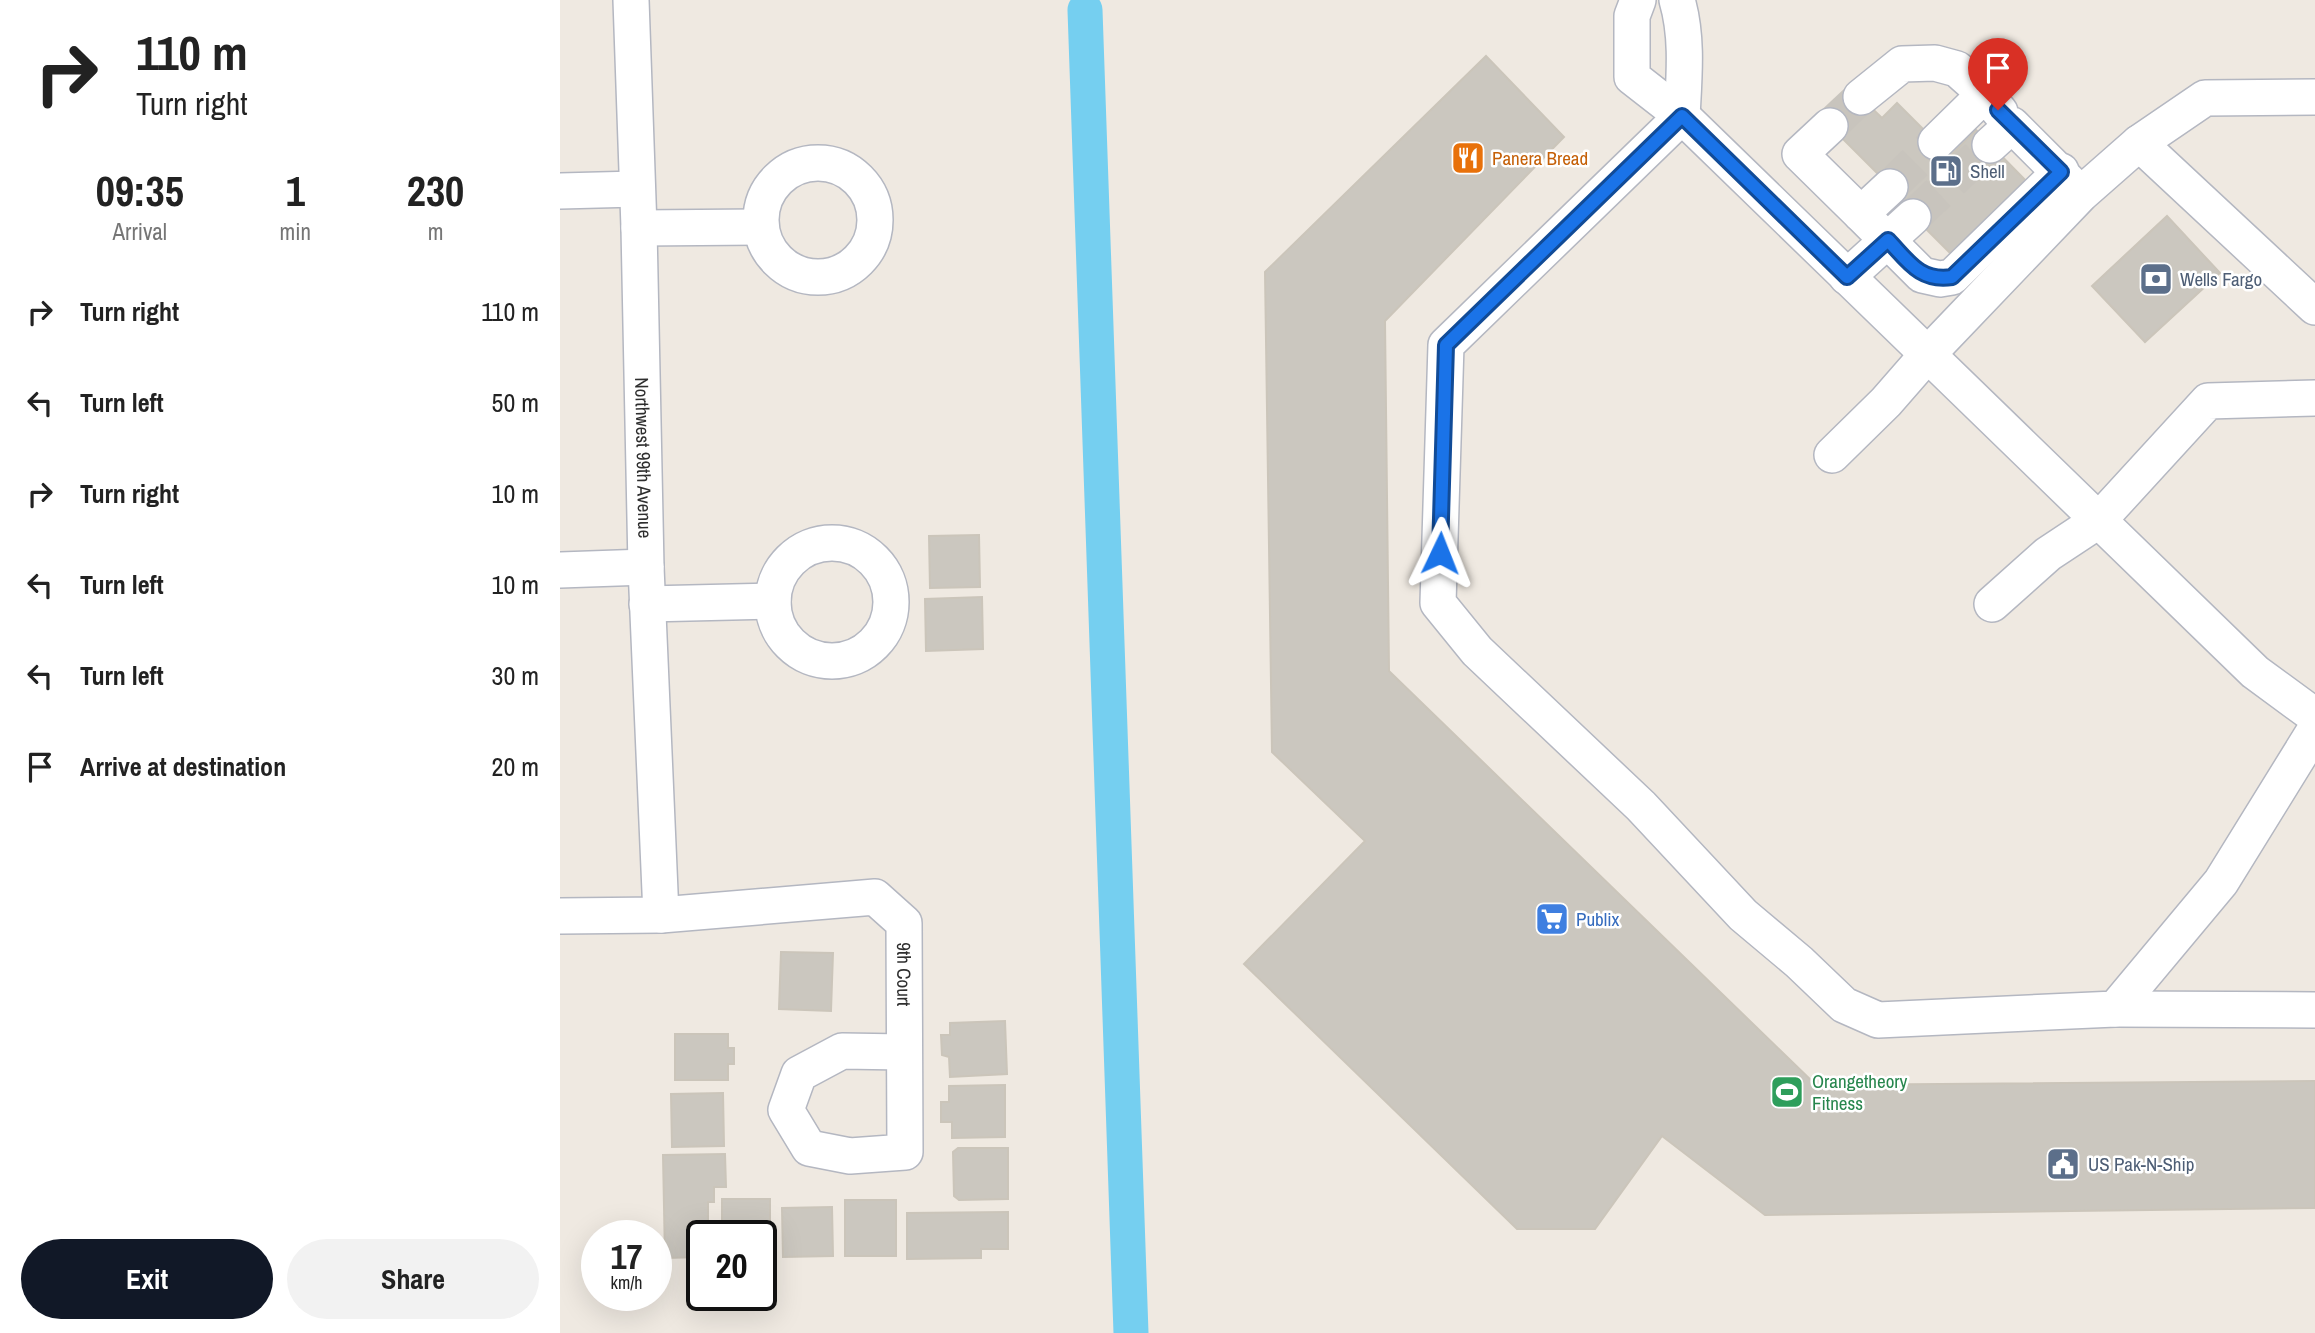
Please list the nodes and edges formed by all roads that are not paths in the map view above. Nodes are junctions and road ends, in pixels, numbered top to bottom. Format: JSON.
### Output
{"nodes":[{"id":1,"x":631,"y":0,"type":"edge"},
{"id":2,"x":1638,"y":0,"type":"edge"},
{"id":3,"x":1677,"y":0,"type":"edge"},
{"id":4,"x":1985,"y":94,"type":"junction"},
{"id":5,"x":1861,"y":97,"type":"tunnel mouth"},
{"id":6,"x":2315,"y":97,"type":"edge"},
{"id":7,"x":1682,"y":116,"type":"junction"},
{"id":8,"x":1830,"y":126,"type":"tunnel mouth"},
{"id":9,"x":1936,"y":142,"type":"tunnel mouth"},
{"id":10,"x":2138,"y":143,"type":"junction"},
{"id":11,"x":2071,"y":183,"type":"junction"},
{"id":12,"x":1890,"y":187,"type":"tunnel mouth"},
{"id":13,"x":637,"y":190,"type":"junction"},
{"id":14,"x":560,"y":191,"type":"edge"},
{"id":15,"x":1861,"y":214,"type":"junction"},
{"id":16,"x":1913,"y":217,"type":"tunnel mouth"},
{"id":17,"x":760,"y":227,"type":"dead end"},
{"id":18,"x":639,"y":228,"type":"junction"},
{"id":19,"x":1888,"y":240,"type":"junction"},
{"id":20,"x":1847,"y":277,"type":"junction"},
{"id":21,"x":2315,"y":307,"type":"edge"},
{"id":22,"x":1927,"y":355,"type":"junction"},
{"id":23,"x":2315,"y":398,"type":"edge"},
{"id":24,"x":1832,"y":454,"type":"dead end"},
{"id":25,"x":2098,"y":521,"type":"junction"},
{"id":26,"x":646,"y":566,"type":"junction"},
{"id":27,"x":560,"y":570,"type":"edge"},
{"id":28,"x":772,"y":601,"type":"dead end"},
{"id":29,"x":647,"y":604,"type":"junction"},
{"id":30,"x":1992,"y":604,"type":"dead end"},
{"id":31,"x":2315,"y":716,"type":"edge"},
{"id":32,"x":2315,"y":730,"type":"edge"},
{"id":33,"x":661,"y":915,"type":"junction"},
{"id":34,"x":560,"y":916,"type":"edge"},
{"id":35,"x":2115,"y":1009,"type":"junction"},
{"id":36,"x":2315,"y":1010,"type":"edge"},
{"id":37,"x":904,"y":1052,"type":"junction"}],
"edges":[{"from":1,"to":13,"type":"street","name":"Northwest 99th Avenue"},
{"from":2,"to":7,"type":"street"},
{"from":3,"to":7,"type":"street"},
{"from":4,"to":5,"type":"street"},
{"from":4,"to":9,"type":"street"},
{"from":4,"to":11,"type":"street"},
{"from":6,"to":10,"type":"street"},
{"from":7,"to":20,"type":"street"},
{"from":7,"to":35,"type":"street"},
{"from":8,"to":15,"type":"street"},
{"from":10,"to":11,"type":"street"},
{"from":10,"to":21,"type":"street"},
{"from":11,"to":19,"type":"street"},
{"from":11,"to":22,"type":"street"},
{"from":12,"to":15,"type":"street"},
{"from":13,"to":14,"type":"street"},
{"from":13,"to":18,"type":"street","name":"Northwest 99th Avenue"},
{"from":15,"to":19,"type":"street"},
{"from":16,"to":19,"type":"street"},
{"from":17,"to":18,"type":"street"},
{"from":18,"to":26,"type":"street","name":"Northwest 99th Avenue"},
{"from":19,"to":20,"type":"street"},
{"from":20,"to":22,"type":"street"},
{"from":22,"to":24,"type":"street"},
{"from":22,"to":25,"type":"street"},
{"from":23,"to":25,"type":"street"},
{"from":25,"to":30,"type":"street"},
{"from":25,"to":31,"type":"street"},
{"from":26,"to":27,"type":"street"},
{"from":26,"to":29,"type":"street","name":"Northwest 99th Avenue"},
{"from":28,"to":29,"type":"street"},
{"from":29,"to":33,"type":"street","name":"Northwest 99th Avenue"},
{"from":32,"to":35,"type":"street"},
{"from":33,"to":34,"type":"street","name":"9th Court"},
{"from":33,"to":37,"type":"street","name":"9th Court"},
{"from":35,"to":36,"type":"street"},
{"from":37,"to":37,"type":"street","name":"9th Court"}]}
